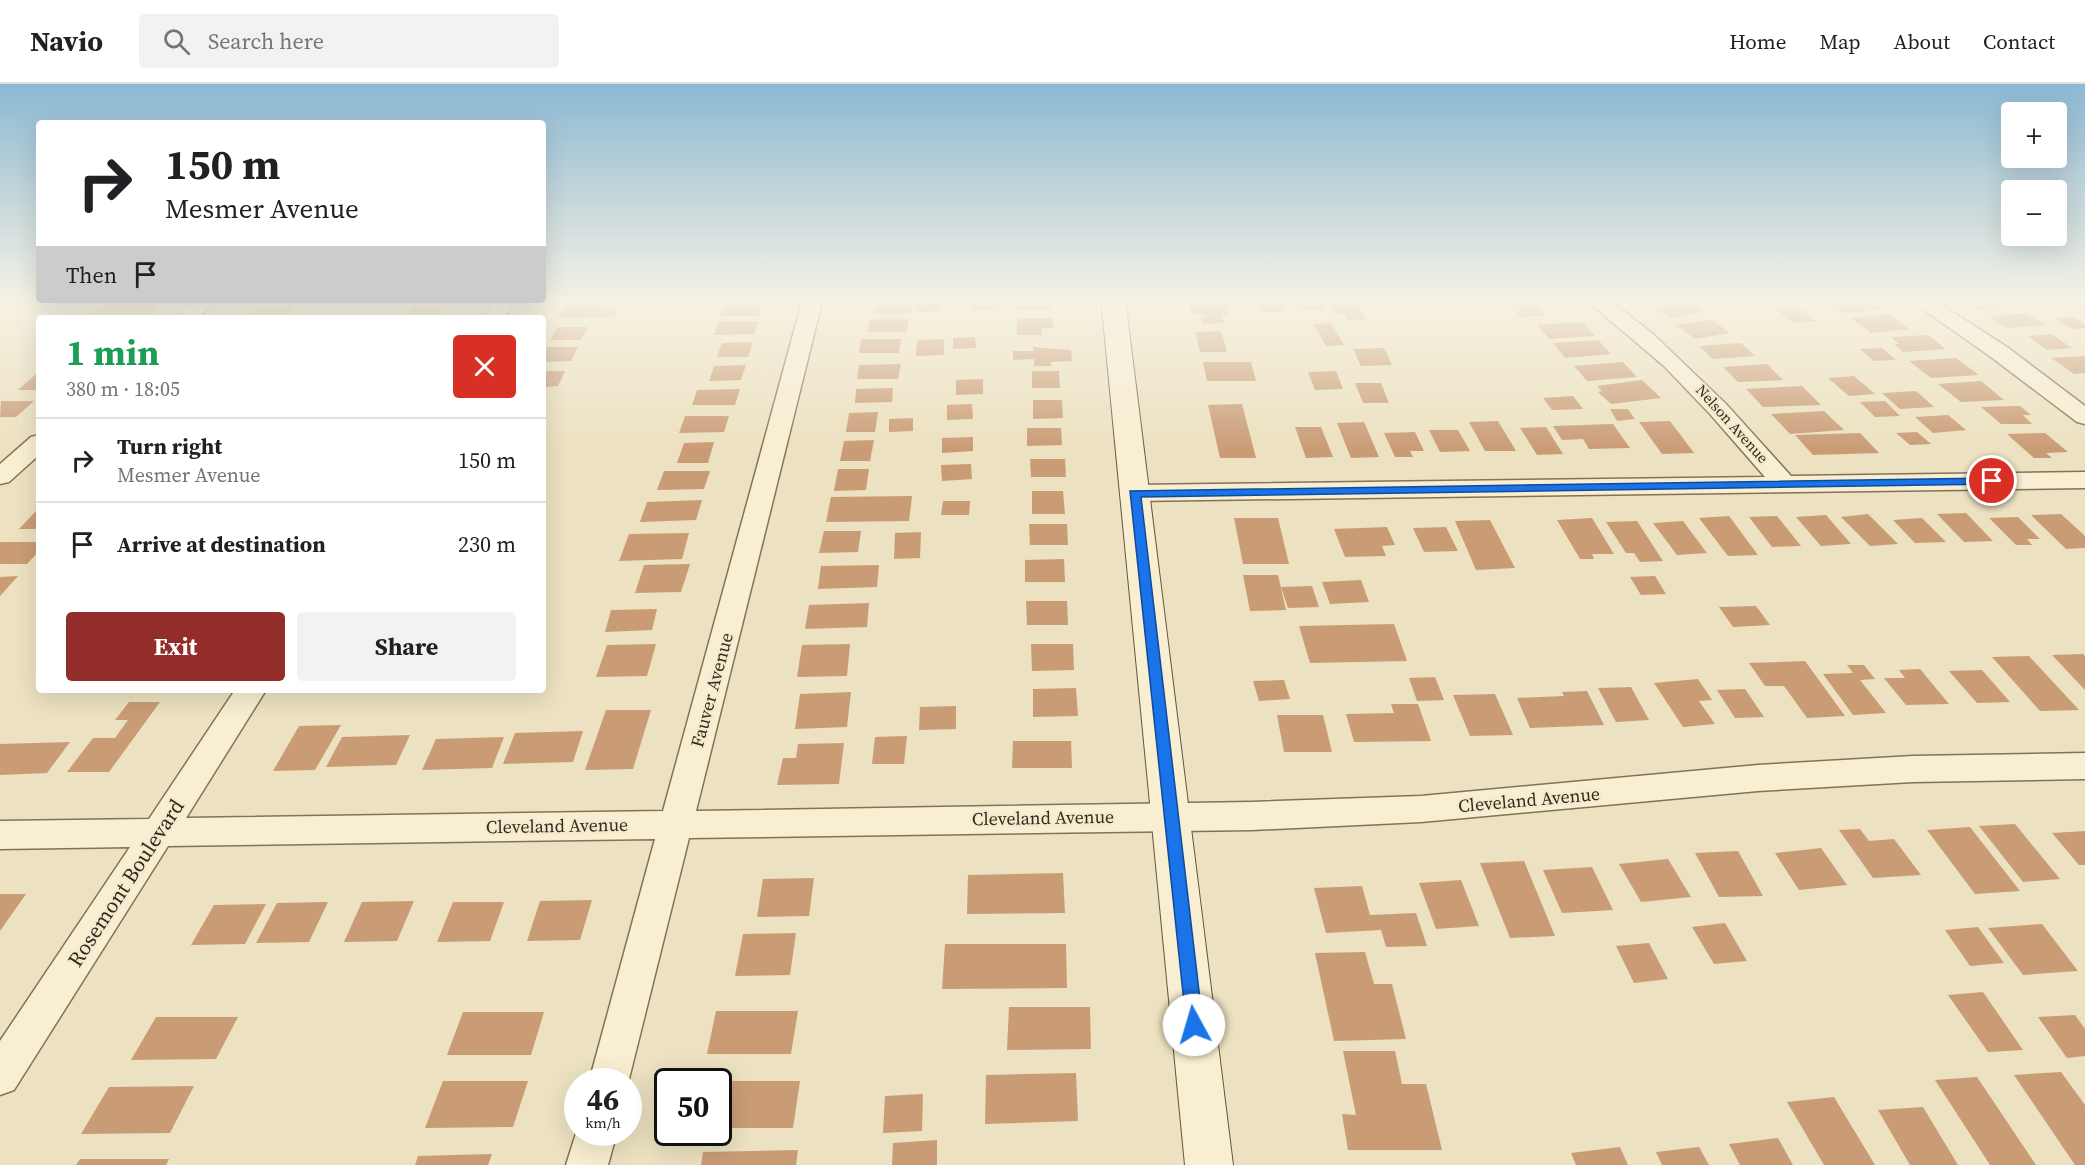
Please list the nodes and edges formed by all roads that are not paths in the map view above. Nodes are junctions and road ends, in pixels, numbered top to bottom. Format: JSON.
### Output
{"nodes":[{"id":1,"x":800,"y":348,"type":"edge"},
{"id":2,"x":1118,"y":348,"type":"edge"},
{"id":3,"x":1657,"y":348,"type":"edge"},
{"id":4,"x":1994,"y":348,"type":"edge"},
{"id":5,"x":2085,"y":417,"type":"edge"},
{"id":6,"x":36,"y":445,"type":"edge"},
{"id":7,"x":0,"y":477,"type":"edge"},
{"id":8,"x":2085,"y":480,"type":"edge"},
{"id":9,"x":1784,"y":484,"type":"junction"},
{"id":10,"x":1134,"y":493,"type":"junction"},
{"id":11,"x":249,"y":693,"type":"edge"},
{"id":12,"x":2085,"y":766,"type":"edge"},
{"id":13,"x":1172,"y":816,"type":"junction"},
{"id":14,"x":677,"y":824,"type":"junction"},
{"id":15,"x":159,"y":833,"type":"junction"},
{"id":16,"x":0,"y":835,"type":"edge"},
{"id":17,"x":613,"y":1068,"type":"edge"},
{"id":18,"x":0,"y":1076,"type":"edge"},
{"id":19,"x":592,"y":1146,"type":"edge"},
{"id":20,"x":587,"y":1165,"type":"edge"},
{"id":21,"x":1209,"y":1165,"type":"edge"}],
"edges":[{"from":1,"to":14,"type":"street","name":"Fauver Avenue"},
{"from":2,"to":10,"type":"main road"},
{"from":3,"to":9,"type":"street","name":"Nelson Avenue"},
{"from":4,"to":5,"type":"street"},
{"from":6,"to":7,"type":"street"},
{"from":8,"to":9,"type":"street"},
{"from":9,"to":10,"type":"street"},
{"from":10,"to":13,"type":"main road"},
{"from":11,"to":15,"type":"street","name":"Rosemont Boulevard"},
{"from":12,"to":13,"type":"street","name":"Cleveland Avenue"},
{"from":13,"to":14,"type":"street","name":"Cleveland Avenue"},
{"from":13,"to":21,"type":"main road"},
{"from":14,"to":15,"type":"street","name":"Cleveland Avenue"},
{"from":14,"to":17,"type":"street","name":"Fauver Avenue"},
{"from":15,"to":16,"type":"street","name":"Cleveland Avenue"},
{"from":15,"to":18,"type":"street","name":"Rosemont Boulevard"},
{"from":19,"to":20,"type":"street"}]}
